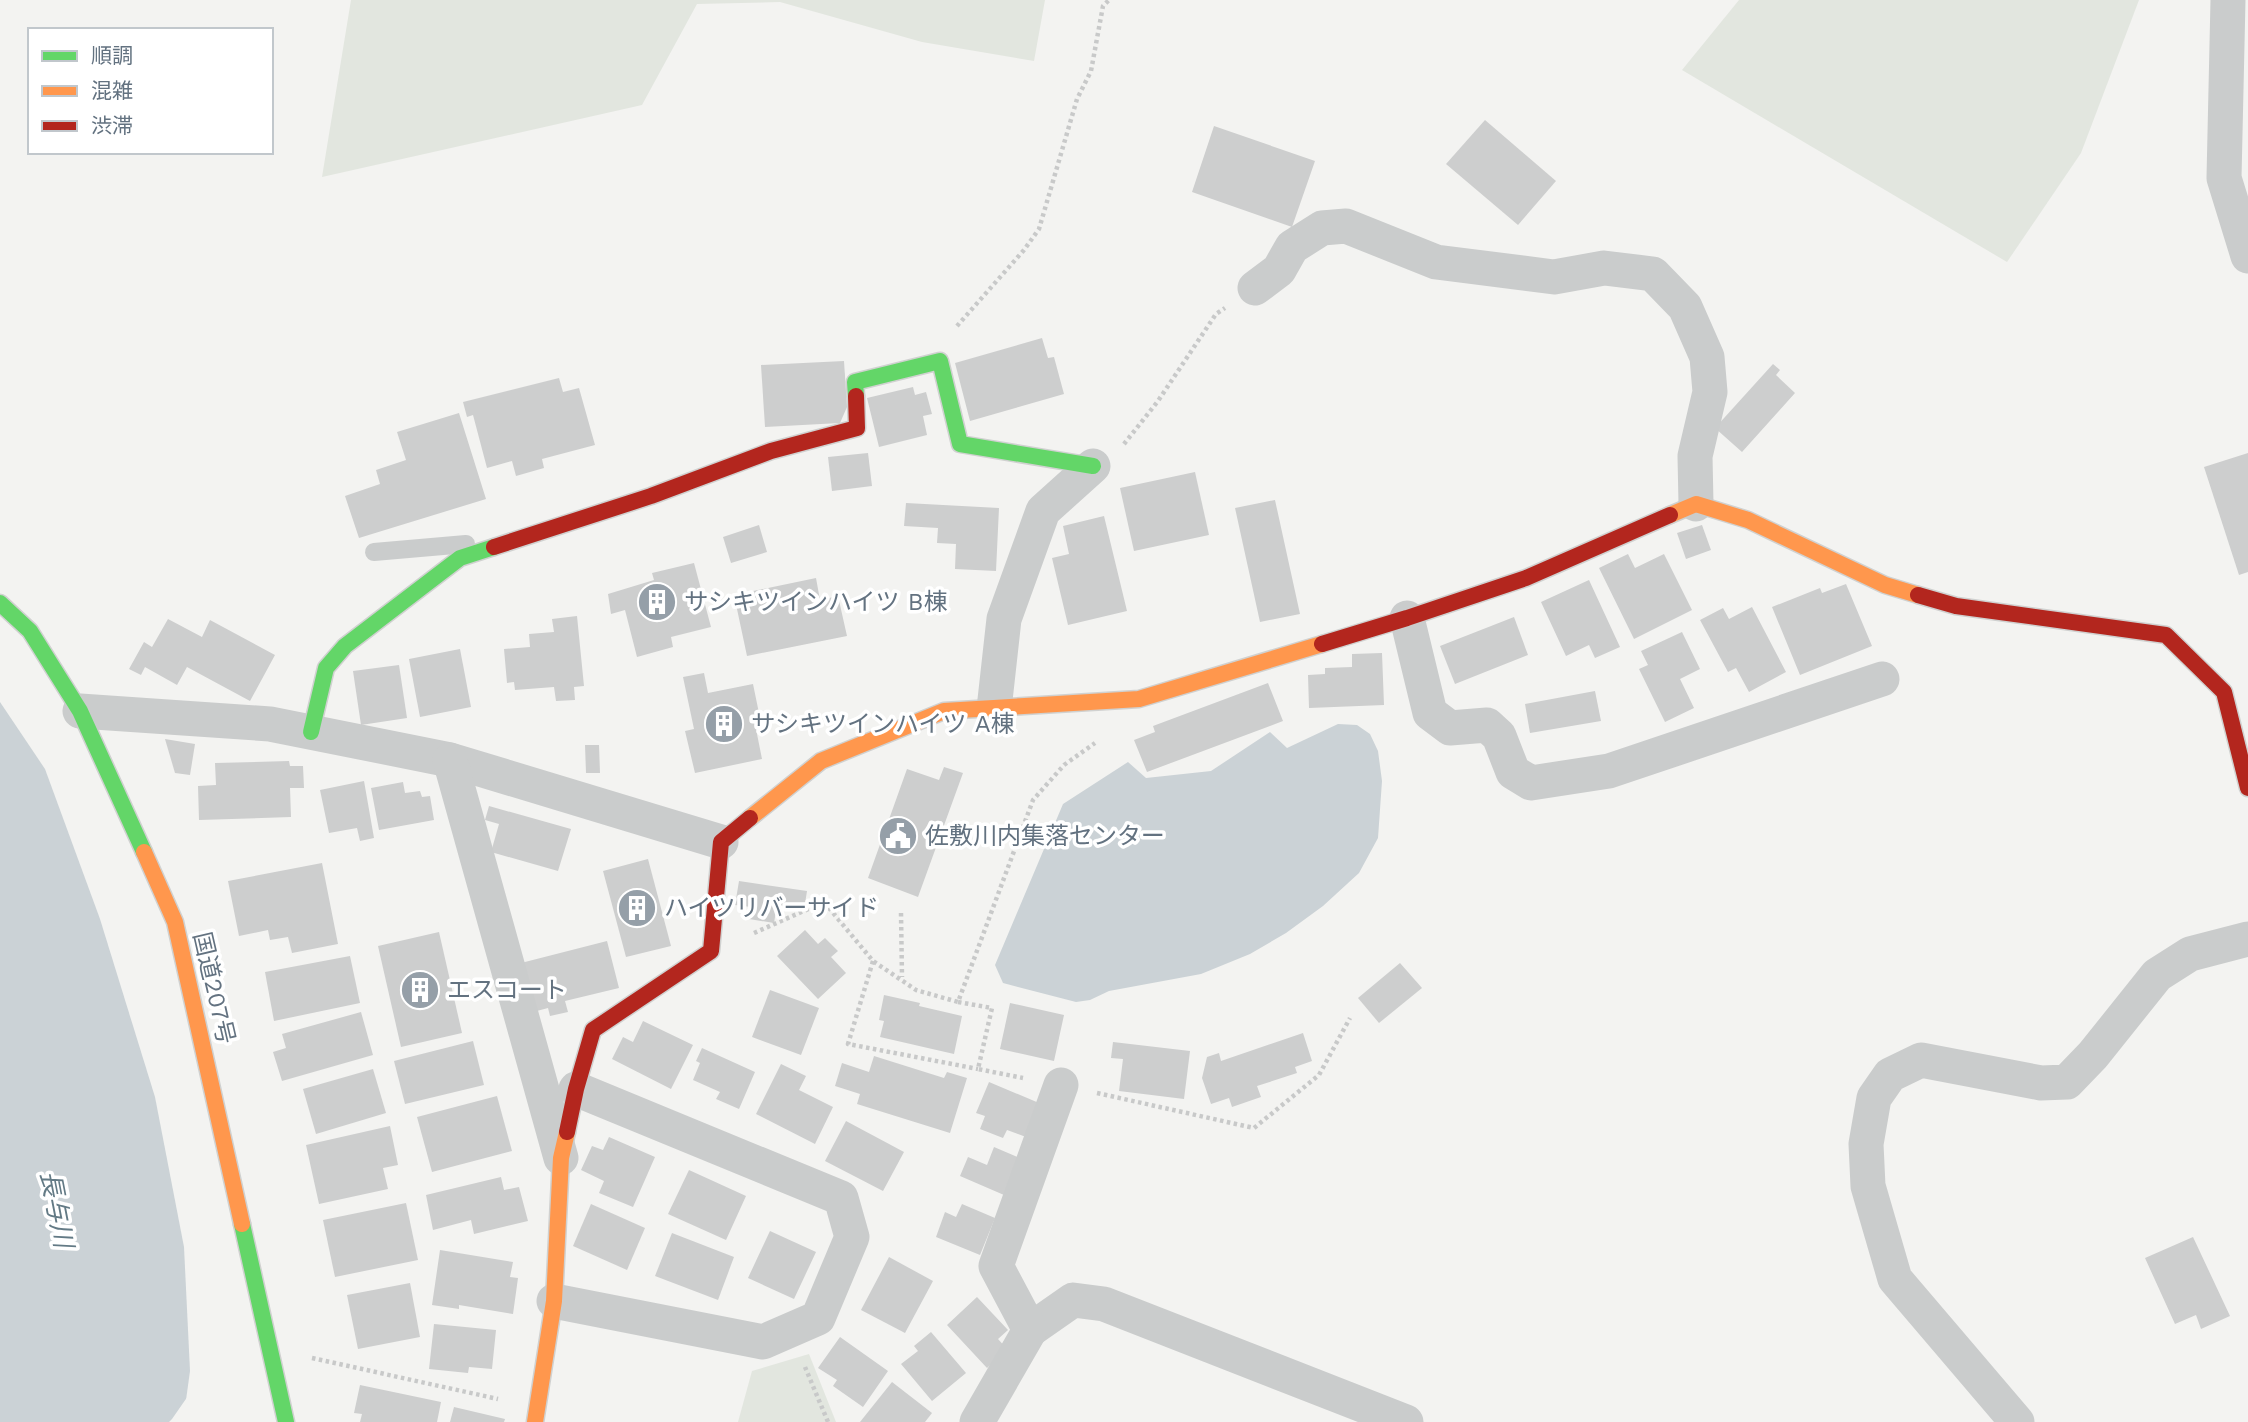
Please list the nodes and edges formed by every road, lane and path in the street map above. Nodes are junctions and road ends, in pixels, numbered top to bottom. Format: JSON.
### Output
{"nodes":[{"id":1,"x":1109,"y":0,"type":"edge"},
{"id":2,"x":2228,"y":0,"type":"edge"},
{"id":3,"x":2248,"y":256,"type":"edge"},
{"id":4,"x":1255,"y":288,"type":"joint"},
{"id":5,"x":940,"y":361,"type":"junction"},
{"id":6,"x":1093,"y":466,"type":"junction"},
{"id":7,"x":1696,"y":504,"type":"junction"},
{"id":8,"x":515,"y":540,"type":"junction"},
{"id":9,"x":374,"y":552,"type":"dead end"},
{"id":10,"x":0,"y":603,"type":"edge"},
{"id":11,"x":1408,"y":618,"type":"junction"},
{"id":12,"x":1882,"y":680,"type":"dead end"},
{"id":13,"x":2236,"y":690,"type":"edge"},
{"id":14,"x":993,"y":709,"type":"junction"},
{"id":15,"x":80,"y":711,"type":"junction"},
{"id":16,"x":312,"y":732,"type":"junction"},
{"id":17,"x":1096,"y":742,"type":"dead end"},
{"id":18,"x":450,"y":760,"type":"junction"},
{"id":19,"x":2248,"y":788,"type":"edge"},
{"id":20,"x":721,"y":842,"type":"junction"},
{"id":21,"x":901,"y":913,"type":"dead end"},
{"id":22,"x":2248,"y":939,"type":"edge"},
{"id":23,"x":710,"y":951,"type":"junction"},
{"id":24,"x":873,"y":961,"type":"junction"},
{"id":25,"x":902,"y":978,"type":"junction"},
{"id":26,"x":958,"y":1002,"type":"junction"},
{"id":27,"x":1350,"y":1018,"type":"dead end"},
{"id":28,"x":978,"y":1069,"type":"junction"},
{"id":29,"x":1062,"y":1085,"type":"junction"},
{"id":30,"x":576,"y":1089,"type":"junction"},
{"id":31,"x":561,"y":1158,"type":"junction"},
{"id":32,"x":554,"y":1301,"type":"junction"},
{"id":33,"x":790,"y":1330,"type":"junction"},
{"id":34,"x":1030,"y":1330,"type":"junction"},
{"id":35,"x":271,"y":1349,"type":"junction"},
{"id":36,"x":536,"y":1415,"type":"edge"},
{"id":37,"x":287,"y":1422,"type":"edge"},
{"id":38,"x":828,"y":1422,"type":"edge"},
{"id":39,"x":977,"y":1422,"type":"edge"},
{"id":40,"x":1406,"y":1422,"type":"edge"},
{"id":41,"x":2017,"y":1422,"type":"edge"}],
"edges":[{"from":1,"to":5,"type":"path"},
{"from":2,"to":3,"type":"street"},
{"from":4,"to":6,"type":"path"},
{"from":4,"to":7,"type":"street"},
{"from":5,"to":6,"type":"main road"},
{"from":5,"to":8,"type":"main road"},
{"from":6,"to":14,"type":"street"},
{"from":7,"to":11,"type":"main road"},
{"from":7,"to":13,"type":"main road"},
{"from":8,"to":9,"type":"lane"},
{"from":8,"to":16,"type":"main road"},
{"from":10,"to":15,"type":"main road","name":"国道207号"},
{"from":11,"to":12,"type":"street"},
{"from":11,"to":14,"type":"main road"},
{"from":13,"to":19,"type":"main road"},
{"from":14,"to":20,"type":"main road"},
{"from":15,"to":16,"type":"street"},
{"from":15,"to":35,"type":"main road","name":"国道207号"},
{"from":16,"to":18,"type":"street"},
{"from":17,"to":26,"type":"path"},
{"from":18,"to":20,"type":"street"},
{"from":18,"to":31,"type":"street"},
{"from":20,"to":23,"type":"main road"},
{"from":21,"to":25,"type":"path"},
{"from":22,"to":41,"type":"street"},
{"from":23,"to":24,"type":"path"},
{"from":23,"to":30,"type":"main road"},
{"from":24,"to":25,"type":"path"},
{"from":24,"to":28,"type":"path"},
{"from":25,"to":26,"type":"path"},
{"from":26,"to":28,"type":"path"},
{"from":27,"to":29,"type":"path"},
{"from":28,"to":29,"type":"path"},
{"from":29,"to":34,"type":"street"},
{"from":30,"to":31,"type":"main road"},
{"from":30,"to":33,"type":"street"},
{"from":31,"to":32,"type":"main road"},
{"from":32,"to":33,"type":"street"},
{"from":32,"to":36,"type":"main road"},
{"from":33,"to":38,"type":"path"},
{"from":34,"to":39,"type":"street"},
{"from":34,"to":40,"type":"street"},
{"from":35,"to":36,"type":"path"},
{"from":35,"to":37,"type":"main road","name":"国道207号"}]}
